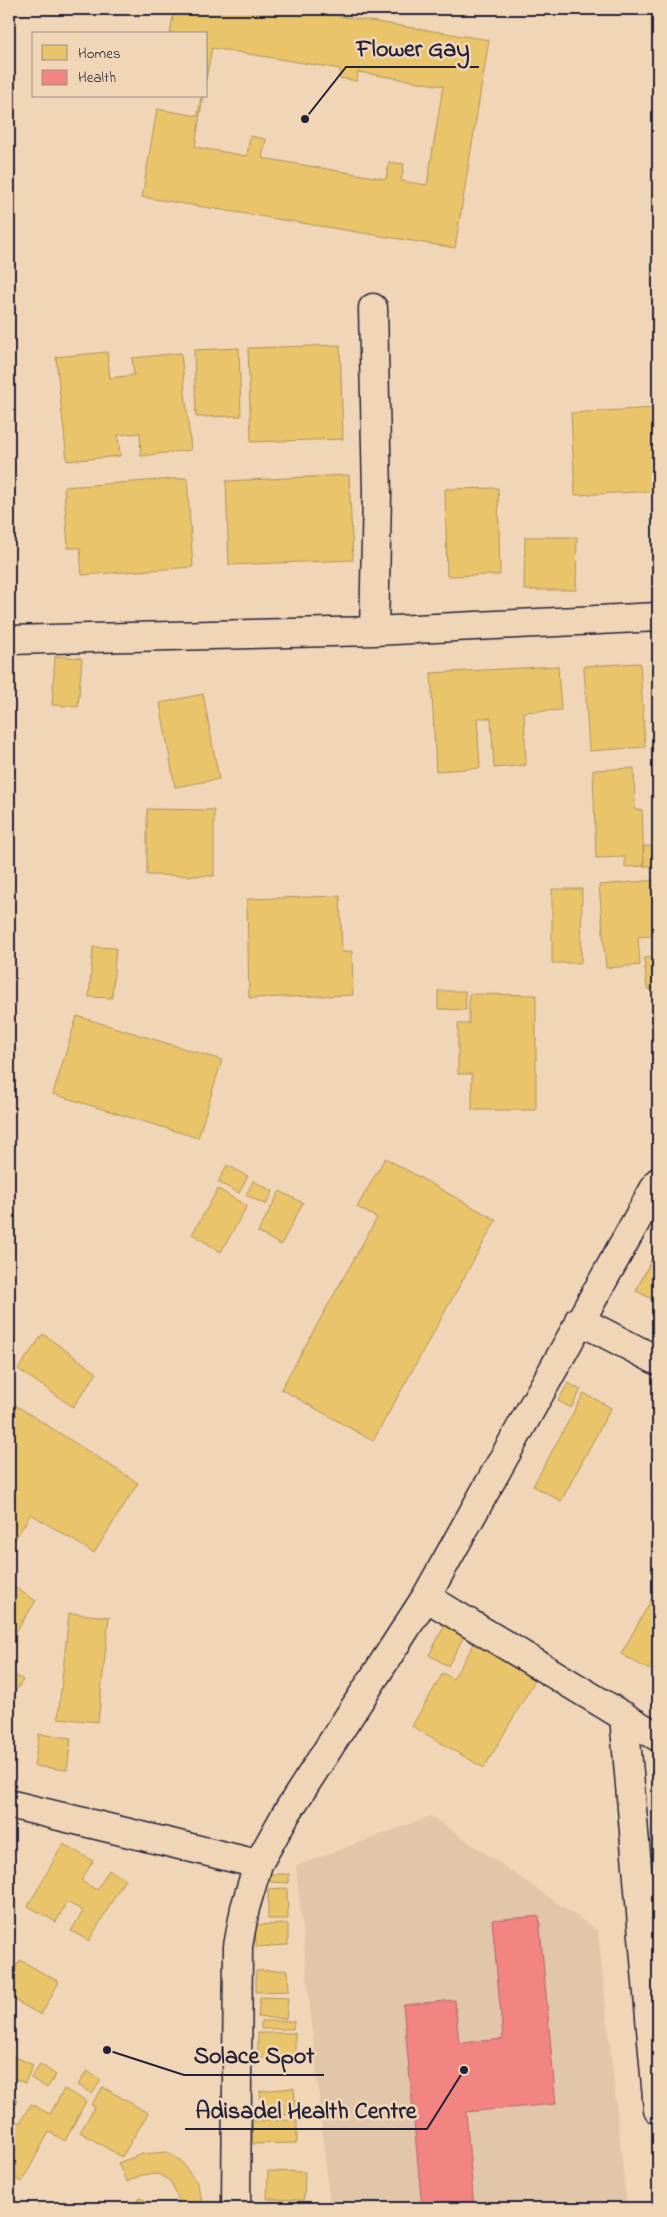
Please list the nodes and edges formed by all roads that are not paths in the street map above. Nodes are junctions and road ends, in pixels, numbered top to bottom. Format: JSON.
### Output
{"nodes":[{"id":1,"x":373,"y":308,"type":"dead end"},
{"id":2,"x":658,"y":617,"type":"edge"},
{"id":3,"x":374,"y":631,"type":"junction"},
{"id":4,"x":9,"y":640,"type":"edge"},
{"id":5,"x":658,"y":1182,"type":"edge"},
{"id":6,"x":579,"y":1320,"type":"junction"},
{"id":7,"x":658,"y":1361,"type":"edge"},
{"id":8,"x":426,"y":1597,"type":"junction"},
{"id":9,"x":624,"y":1716,"type":"junction"},
{"id":10,"x":658,"y":1737,"type":"edge"},
{"id":11,"x":9,"y":1804,"type":"edge"},
{"id":12,"x":258,"y":1864,"type":"junction"},
{"id":13,"x":658,"y":2110,"type":"edge"},
{"id":14,"x":236,"y":2208,"type":"edge"}],
"edges":[{"from":1,"to":3,"type":"street"},
{"from":2,"to":3,"type":"street"},
{"from":3,"to":4,"type":"street"},
{"from":5,"to":6,"type":"street"},
{"from":6,"to":7,"type":"street"},
{"from":6,"to":8,"type":"street"},
{"from":8,"to":9,"type":"street"},
{"from":8,"to":12,"type":"street"},
{"from":9,"to":10,"type":"street"},
{"from":9,"to":13,"type":"street"},
{"from":11,"to":12,"type":"street"},
{"from":12,"to":14,"type":"street"}]}
